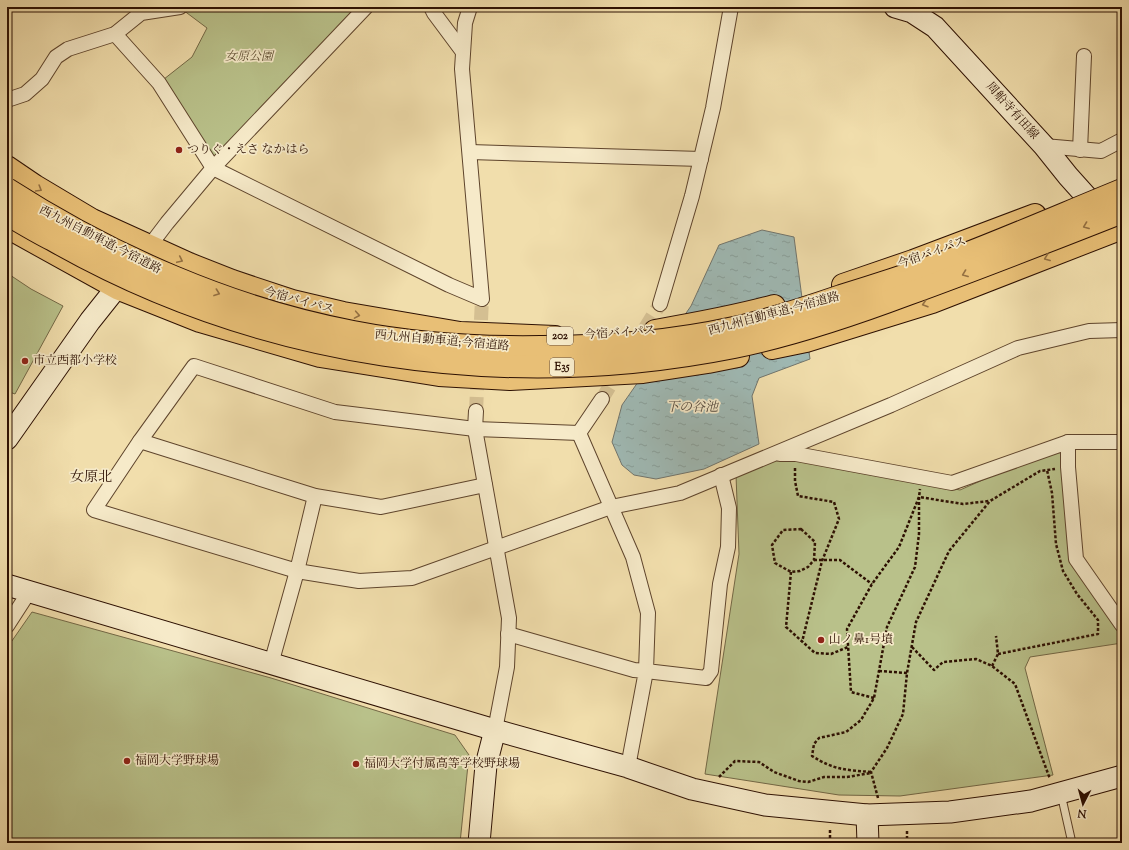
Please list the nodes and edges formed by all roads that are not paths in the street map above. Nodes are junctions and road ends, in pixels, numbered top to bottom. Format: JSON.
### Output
{"nodes":[{"id":1,"x":180,"y":7,"type":"edge"},
{"id":2,"x":366,"y":7,"type":"edge"},
{"id":3,"x":431,"y":7,"type":"edge"},
{"id":4,"x":470,"y":7,"type":"edge"},
{"id":5,"x":731,"y":7,"type":"edge"},
{"id":6,"x":895,"y":7,"type":"edge"},
{"id":7,"x":115,"y":34,"type":"junction"},
{"id":8,"x":463,"y":52,"type":"junction"},
{"id":9,"x":1084,"y":56,"type":"dead end"},
{"id":10,"x":7,"y":100,"type":"edge"},
{"id":11,"x":1122,"y":140,"type":"edge"},
{"id":12,"x":1044,"y":146,"type":"junction"},
{"id":13,"x":1080,"y":150,"type":"junction"},
{"id":14,"x":470,"y":152,"type":"junction"},
{"id":15,"x":701,"y":159,"type":"junction"},
{"id":16,"x":7,"y":167,"type":"edge"},
{"id":17,"x":212,"y":168,"type":"junction"},
{"id":18,"x":1122,"y":180,"type":"edge"},
{"id":19,"x":7,"y":189,"type":"edge"},
{"id":20,"x":1122,"y":190,"type":"edge"},
{"id":21,"x":1085,"y":195,"type":"junction"},
{"id":22,"x":7,"y":214,"type":"edge"},
{"id":23,"x":7,"y":227,"type":"edge"},
{"id":24,"x":1121,"y":228,"type":"edge"},
{"id":25,"x":150,"y":246,"type":"junction"},
{"id":26,"x":119,"y":285,"type":"junction"},
{"id":27,"x":660,"y":304,"type":"tunnel mouth"},
{"id":28,"x":1122,"y":330,"type":"edge"},
{"id":29,"x":602,"y":400,"type":"tunnel mouth"},
{"id":30,"x":476,"y":411,"type":"tunnel mouth"},
{"id":31,"x":475,"y":429,"type":"junction"},
{"id":32,"x":579,"y":433,"type":"junction"},
{"id":33,"x":7,"y":439,"type":"edge"},
{"id":34,"x":140,"y":441,"type":"junction"},
{"id":35,"x":1068,"y":442,"type":"junction"},
{"id":36,"x":1122,"y":442,"type":"edge"},
{"id":37,"x":775,"y":454,"type":"junction"},
{"id":38,"x":721,"y":475,"type":"junction"},
{"id":39,"x":485,"y":485,"type":"junction"},
{"id":40,"x":315,"y":496,"type":"junction"},
{"id":41,"x":611,"y":507,"type":"junction"},
{"id":42,"x":497,"y":548,"type":"junction"},
{"id":43,"x":297,"y":572,"type":"junction"},
{"id":44,"x":7,"y":585,"type":"edge"},
{"id":45,"x":29,"y":592,"type":"junction"},
{"id":46,"x":1122,"y":625,"type":"edge"},
{"id":47,"x":7,"y":626,"type":"edge"},
{"id":48,"x":508,"y":634,"type":"junction"},
{"id":49,"x":271,"y":664,"type":"junction"},
{"id":50,"x":646,"y":671,"type":"junction"},
{"id":51,"x":495,"y":730,"type":"junction"},
{"id":52,"x":628,"y":767,"type":"junction"},
{"id":53,"x":1122,"y":776,"type":"edge"},
{"id":54,"x":1058,"y":794,"type":"junction"},
{"id":55,"x":873,"y":808,"type":"junction"},
{"id":56,"x":480,"y":843,"type":"edge"},
{"id":57,"x":868,"y":843,"type":"edge"},
{"id":58,"x":1072,"y":843,"type":"edge"}],
"edges":[{"from":1,"to":7,"type":"street"},
{"from":2,"to":17,"type":"street"},
{"from":3,"to":8,"type":"street"},
{"from":4,"to":8,"type":"street"},
{"from":5,"to":15,"type":"street"},
{"from":6,"to":12,"type":"street","name":"周船寺有田線"},
{"from":7,"to":10,"type":"street"},
{"from":7,"to":17,"type":"street"},
{"from":8,"to":14,"type":"street"},
{"from":9,"to":13,"type":"street"},
{"from":11,"to":13,"type":"street"},
{"from":12,"to":13,"type":"street"},
{"from":12,"to":21,"type":"street","name":"周船寺有田線"},
{"from":14,"to":15,"type":"street"},
{"from":14,"to":17,"type":"street"},
{"from":15,"to":27,"type":"street"},
{"from":16,"to":25,"type":"highway","name":"今宿バイパス","number":"202","one_way":true},
{"from":17,"to":25,"type":"street"},
{"from":18,"to":21,"type":"highway","name":"今宿バイパス","number":"202"},
{"from":19,"to":20,"type":"highway","name":"西九州自動車道;今宿道路","number":"E35","one_way":true,"bridge":true},
{"from":21,"to":24,"type":"street","name":"周船寺有田線"},
{"from":25,"to":21,"type":"highway","name":"今宿バイパス","number":"202","one_way":true},
{"from":24,"to":22,"type":"highway","name":"西九州自動車道;今宿道路","number":"E35","one_way":true,"bridge":true},
{"from":23,"to":26,"type":"highway"},
{"from":24,"to":26,"type":"highway","one_way":true},
{"from":25,"to":26,"type":"street"},
{"from":26,"to":33,"type":"street"},
{"from":28,"to":37,"type":"street"},
{"from":29,"to":32,"type":"street"},
{"from":30,"to":31,"type":"street"},
{"from":31,"to":32,"type":"street"},
{"from":31,"to":34,"type":"street"},
{"from":31,"to":39,"type":"street"},
{"from":32,"to":41,"type":"street"},
{"from":34,"to":40,"type":"street"},
{"from":34,"to":43,"type":"street"},
{"from":35,"to":36,"type":"street"},
{"from":35,"to":37,"type":"street"},
{"from":35,"to":46,"type":"street"},
{"from":37,"to":38,"type":"street"},
{"from":38,"to":41,"type":"street"},
{"from":38,"to":50,"type":"street"},
{"from":39,"to":40,"type":"street"},
{"from":39,"to":42,"type":"street"},
{"from":40,"to":43,"type":"street"},
{"from":41,"to":42,"type":"street"},
{"from":41,"to":50,"type":"street"},
{"from":42,"to":43,"type":"street"},
{"from":42,"to":48,"type":"street"},
{"from":43,"to":49,"type":"street"},
{"from":44,"to":45,"type":"street"},
{"from":45,"to":47,"type":"street"},
{"from":45,"to":49,"type":"street"},
{"from":48,"to":50,"type":"street"},
{"from":48,"to":51,"type":"street"},
{"from":49,"to":51,"type":"street"},
{"from":50,"to":52,"type":"street"},
{"from":51,"to":52,"type":"street"},
{"from":51,"to":56,"type":"street"},
{"from":52,"to":55,"type":"street"},
{"from":53,"to":54,"type":"street"},
{"from":54,"to":55,"type":"street"},
{"from":54,"to":58,"type":"lane"},
{"from":55,"to":57,"type":"street"}]}
